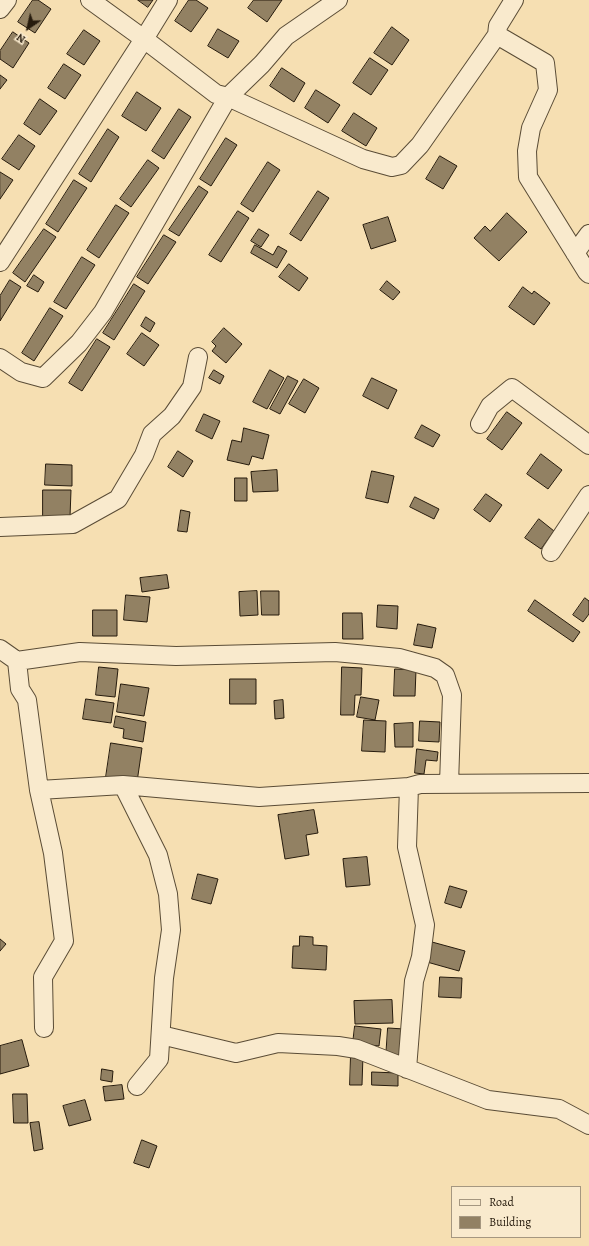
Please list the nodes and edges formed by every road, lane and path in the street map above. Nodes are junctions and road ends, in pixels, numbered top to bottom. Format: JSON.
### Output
{"nodes":[{"id":1,"x":7,"y":0,"type":"edge"},
{"id":2,"x":90,"y":0,"type":"edge"},
{"id":3,"x":168,"y":0,"type":"edge"},
{"id":4,"x":338,"y":0,"type":"edge"},
{"id":5,"x":514,"y":0,"type":"edge"},
{"id":6,"x":0,"y":10,"type":"edge"},
{"id":7,"x":497,"y":35,"type":"junction"},
{"id":8,"x":144,"y":39,"type":"junction"},
{"id":9,"x":228,"y":97,"type":"junction"},
{"id":10,"x":589,"y":234,"type":"edge"},
{"id":11,"x":575,"y":253,"type":"junction"},
{"id":12,"x":0,"y":262,"type":"edge"},
{"id":13,"x":589,"y":274,"type":"edge"},
{"id":14,"x":198,"y":357,"type":"dead end"},
{"id":15,"x":0,"y":358,"type":"edge"},
{"id":16,"x":480,"y":424,"type":"dead end"},
{"id":17,"x":589,"y":445,"type":"edge"},
{"id":18,"x":589,"y":495,"type":"edge"},
{"id":19,"x":0,"y":527,"type":"edge"},
{"id":20,"x":551,"y":552,"type":"dead end"},
{"id":21,"x":0,"y":649,"type":"edge"},
{"id":22,"x":16,"y":661,"type":"junction"},
{"id":23,"x":589,"y":783,"type":"edge"},
{"id":24,"x":449,"y":784,"type":"junction"},
{"id":25,"x":123,"y":785,"type":"junction"},
{"id":26,"x":409,"y":787,"type":"junction"},
{"id":27,"x":39,"y":790,"type":"junction"},
{"id":28,"x":44,"y":1028,"type":"dead end"},
{"id":29,"x":160,"y":1035,"type":"junction"},
{"id":30,"x":408,"y":1069,"type":"junction"},
{"id":31,"x":137,"y":1086,"type":"dead end"},
{"id":32,"x":589,"y":1125,"type":"edge"}],
"edges":[{"from":1,"to":6,"type":"street"},
{"from":2,"to":8,"type":"street"},
{"from":3,"to":8,"type":"street"},
{"from":4,"to":9,"type":"street"},
{"from":5,"to":7,"type":"street"},
{"from":7,"to":9,"type":"street"},
{"from":7,"to":11,"type":"street"},
{"from":8,"to":9,"type":"street"},
{"from":8,"to":12,"type":"street"},
{"from":9,"to":15,"type":"street"},
{"from":10,"to":11,"type":"street"},
{"from":11,"to":13,"type":"street"},
{"from":14,"to":19,"type":"street"},
{"from":16,"to":17,"type":"street"},
{"from":18,"to":20,"type":"street"},
{"from":21,"to":22,"type":"street"},
{"from":22,"to":24,"type":"street"},
{"from":22,"to":27,"type":"street"},
{"from":23,"to":24,"type":"street"},
{"from":24,"to":26,"type":"street"},
{"from":25,"to":26,"type":"street"},
{"from":25,"to":27,"type":"street"},
{"from":25,"to":29,"type":"street"},
{"from":26,"to":30,"type":"street"},
{"from":27,"to":28,"type":"street"},
{"from":29,"to":30,"type":"street"},
{"from":29,"to":31,"type":"street"},
{"from":30,"to":32,"type":"street"}]}
